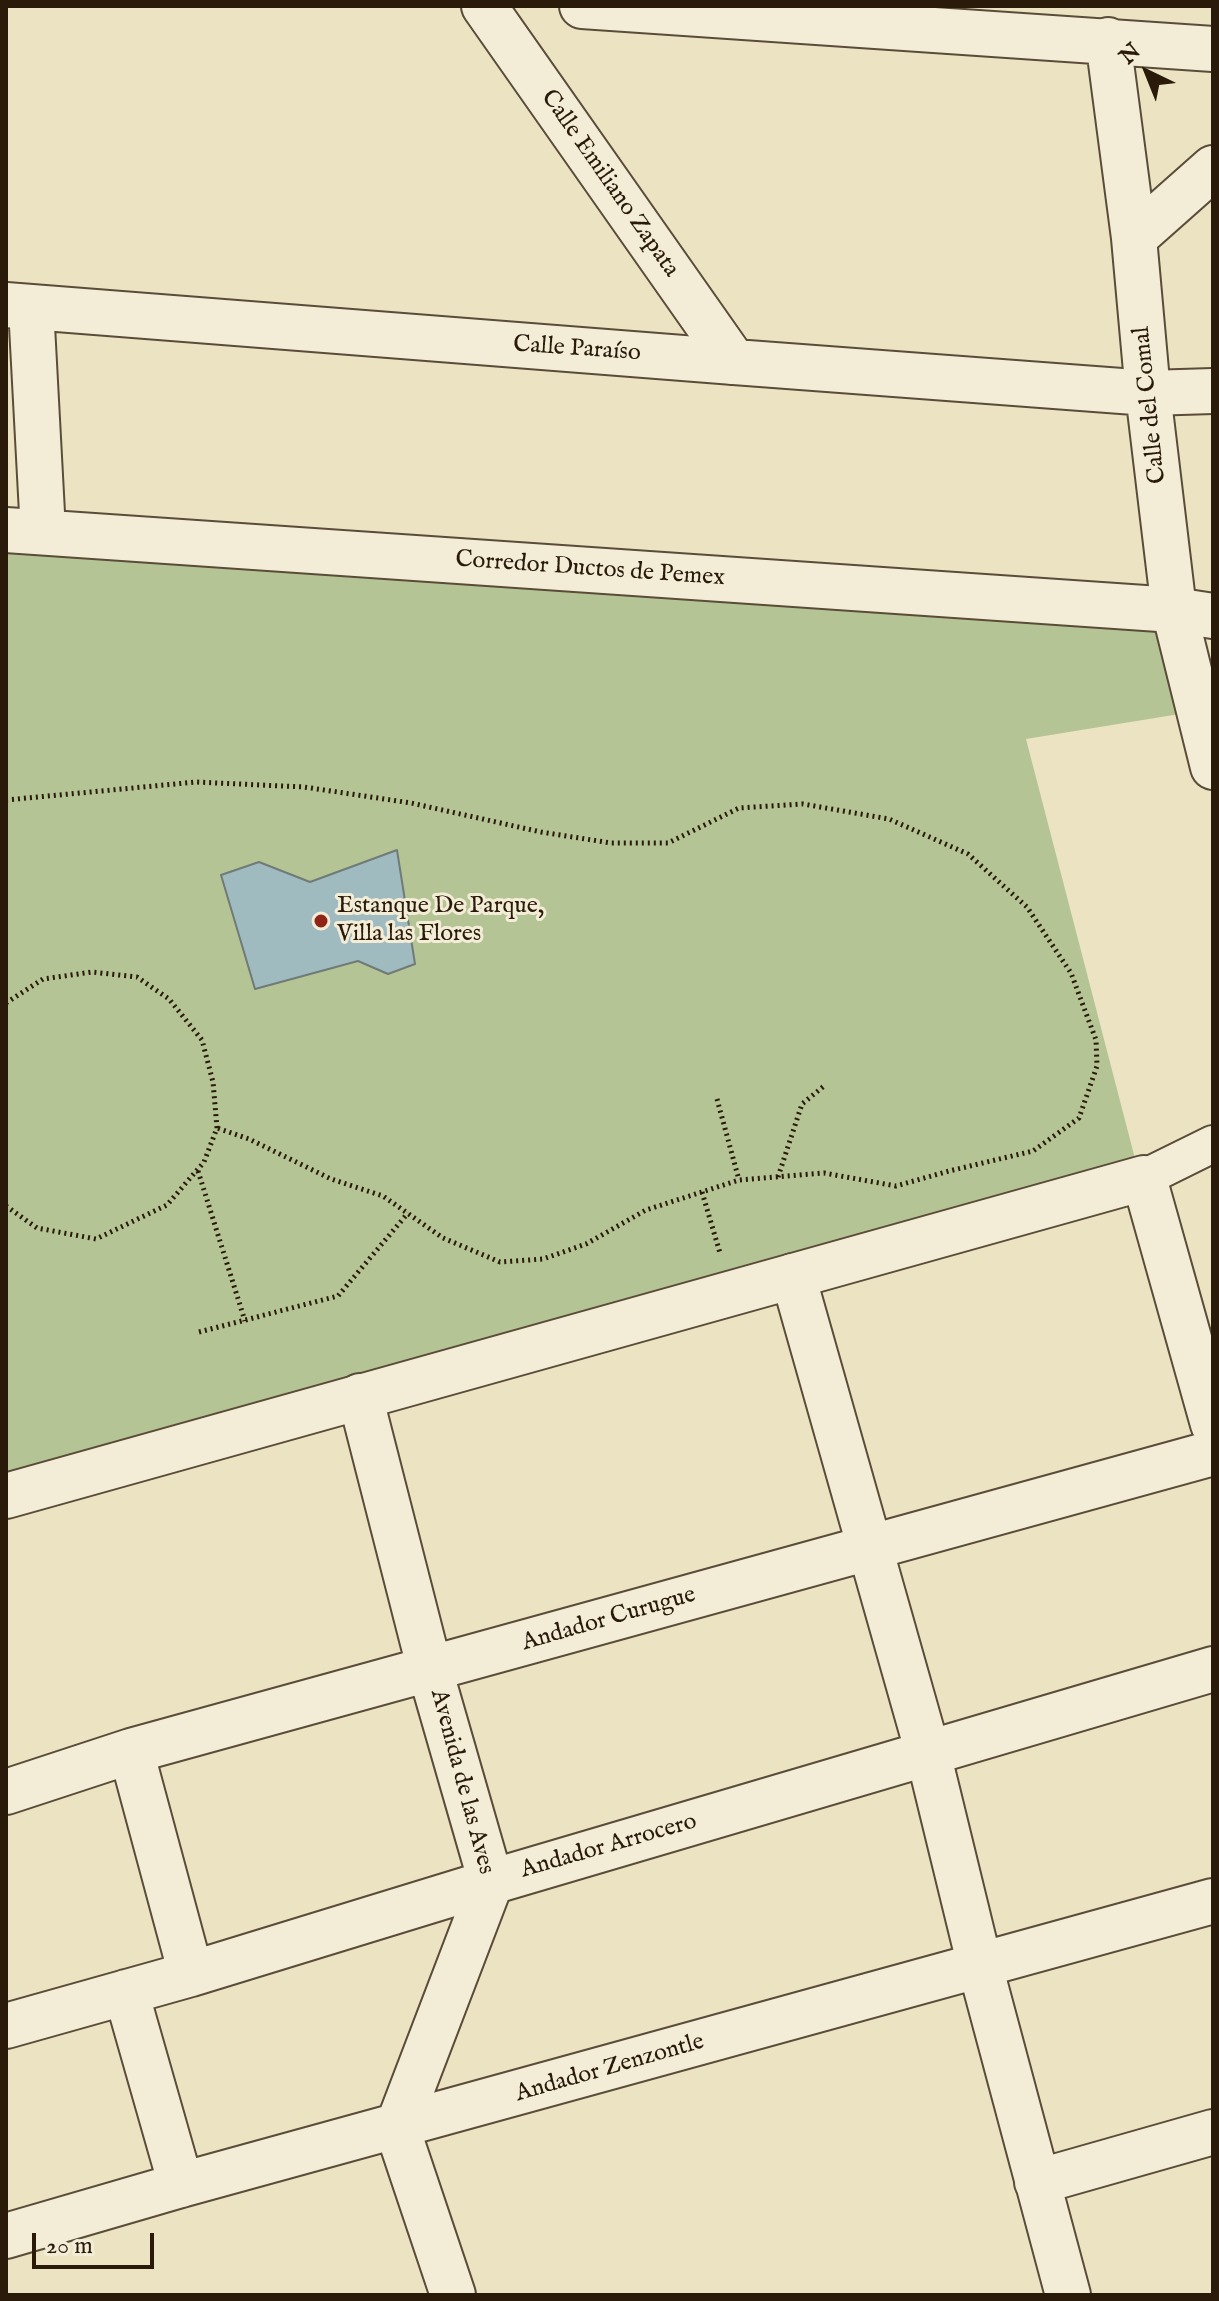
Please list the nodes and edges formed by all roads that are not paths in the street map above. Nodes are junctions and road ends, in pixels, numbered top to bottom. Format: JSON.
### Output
{"nodes":[{"id":1,"x":484,"y":6,"type":"edge"},
{"id":2,"x":582,"y":6,"type":"edge"},
{"id":3,"x":1108,"y":40,"type":"junction"},
{"id":4,"x":1213,"y":49,"type":"edge"},
{"id":5,"x":1213,"y":168,"type":"edge"},
{"id":6,"x":1134,"y":238,"type":"junction"},
{"id":7,"x":19,"y":306,"type":"edge"},
{"id":8,"x":734,"y":362,"type":"junction"},
{"id":9,"x":1213,"y":391,"type":"edge"},
{"id":10,"x":1148,"y":393,"type":"junction"},
{"id":11,"x":25,"y":531,"type":"edge"},
{"id":12,"x":1194,"y":613,"type":"edge"},
{"id":13,"x":1213,"y":767,"type":"edge"},
{"id":14,"x":1213,"y":1144,"type":"edge"},
{"id":15,"x":1144,"y":1178,"type":"junction"},
{"id":16,"x":793,"y":1276,"type":"junction"},
{"id":17,"x":360,"y":1396,"type":"junction"},
{"id":18,"x":1213,"y":1424,"type":"edge"},
{"id":19,"x":1213,"y":1453,"type":"edge"},
{"id":20,"x":6,"y":1496,"type":"edge"},
{"id":21,"x":870,"y":1548,"type":"junction"},
{"id":22,"x":1213,"y":1669,"type":"edge"},
{"id":23,"x":430,"y":1670,"type":"junction"},
{"id":24,"x":131,"y":1751,"type":"junction"},
{"id":25,"x":928,"y":1753,"type":"junction"},
{"id":26,"x":6,"y":1792,"type":"edge"},
{"id":27,"x":491,"y":1882,"type":"junction"},
{"id":28,"x":1213,"y":1901,"type":"edge"},
{"id":29,"x":980,"y":1966,"type":"junction"},
{"id":30,"x":191,"y":1974,"type":"junction"},
{"id":31,"x":126,"y":1992,"type":"junction"},
{"id":32,"x":6,"y":2026,"type":"edge"},
{"id":33,"x":397,"y":2128,"type":"junction"},
{"id":34,"x":1213,"y":2132,"type":"edge"},
{"id":35,"x":1037,"y":2182,"type":"junction"},
{"id":36,"x":181,"y":2185,"type":"junction"},
{"id":37,"x":6,"y":2236,"type":"edge"},
{"id":38,"x":453,"y":2295,"type":"edge"},
{"id":39,"x":1068,"y":2295,"type":"edge"}],
"edges":[{"from":1,"to":8,"type":"street","name":"Calle Emiliano Zapata"},
{"from":2,"to":3,"type":"street"},
{"from":3,"to":4,"type":"street"},
{"from":3,"to":6,"type":"street","name":"Calle del Comal"},
{"from":5,"to":6,"type":"street"},
{"from":6,"to":10,"type":"street","name":"Calle del Comal"},
{"from":7,"to":8,"type":"street","name":"Calle Paraíso"},
{"from":7,"to":11,"type":"street"},
{"from":8,"to":10,"type":"street","name":"Calle Paraíso"},
{"from":9,"to":10,"type":"street","name":"Calle Paraíso"},
{"from":10,"to":12,"type":"street","name":"Calle del Comal"},
{"from":11,"to":12,"type":"street","name":"Corredor Ductos de Pemex"},
{"from":12,"to":13,"type":"street","name":"Calle del Comal"},
{"from":14,"to":15,"type":"street"},
{"from":15,"to":16,"type":"street"},
{"from":15,"to":18,"type":"street"},
{"from":16,"to":17,"type":"street"},
{"from":16,"to":21,"type":"street"},
{"from":17,"to":20,"type":"street"},
{"from":17,"to":23,"type":"street","name":"Avenida de las Aves"},
{"from":19,"to":21,"type":"street","name":"Andador Curugue"},
{"from":21,"to":23,"type":"street","name":"Andador Curugue"},
{"from":21,"to":25,"type":"street"},
{"from":22,"to":25,"type":"street","name":"Andador Arrocero"},
{"from":23,"to":24,"type":"street","name":"Andador Curugue"},
{"from":23,"to":27,"type":"street","name":"Avenida de las Aves"},
{"from":24,"to":26,"type":"street","name":"Andador Curugue"},
{"from":24,"to":30,"type":"street"},
{"from":25,"to":27,"type":"street","name":"Andador Arrocero"},
{"from":25,"to":29,"type":"street"},
{"from":27,"to":30,"type":"street","name":"Andador Arrocero"},
{"from":27,"to":33,"type":"street","name":"Avenida de las Aves"},
{"from":28,"to":29,"type":"street","name":"Andador Zenzontle"},
{"from":29,"to":33,"type":"street","name":"Andador Zenzontle"},
{"from":29,"to":35,"type":"street"},
{"from":30,"to":31,"type":"street","name":"Andador Arrocero"},
{"from":31,"to":32,"type":"street","name":"Andador Arrocero"},
{"from":31,"to":36,"type":"street"},
{"from":33,"to":36,"type":"street","name":"Andador Zenzontle"},
{"from":33,"to":38,"type":"street"},
{"from":34,"to":35,"type":"street"},
{"from":35,"to":39,"type":"street"},
{"from":36,"to":37,"type":"street","name":"Andador Zenzontle"}]}
